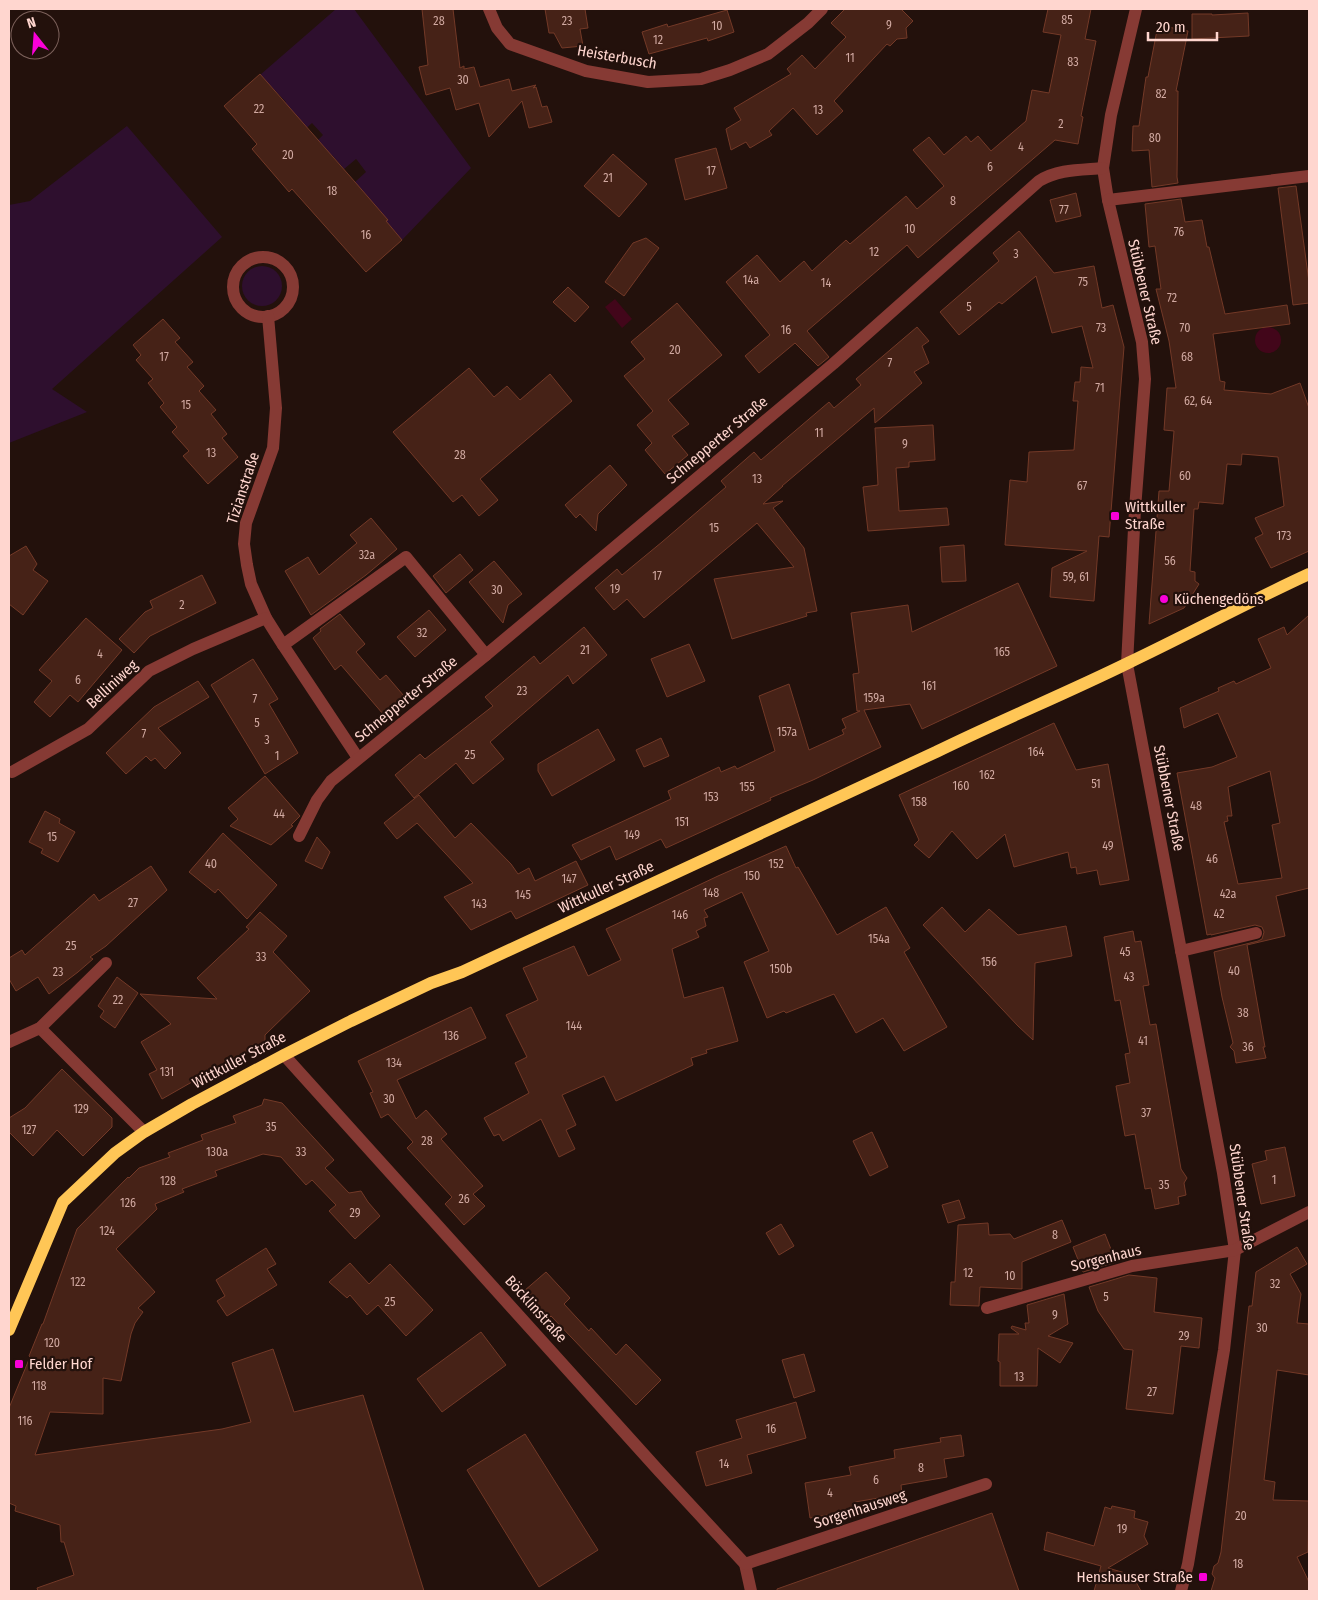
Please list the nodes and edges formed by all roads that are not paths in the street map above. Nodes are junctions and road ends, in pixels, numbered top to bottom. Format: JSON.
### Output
{"nodes":[{"id":1,"x":490,"y":9,"type":"edge"},
{"id":2,"x":822,"y":9,"type":"edge"},
{"id":3,"x":1136,"y":9,"type":"edge"},
{"id":4,"x":1103,"y":168,"type":"junction"},
{"id":5,"x":1309,"y":176,"type":"edge"},
{"id":6,"x":1108,"y":200,"type":"junction"},
{"id":7,"x":268,"y":316,"type":"junction"},
{"id":8,"x":1309,"y":574,"type":"edge"},
{"id":9,"x":266,"y":618,"type":"junction"},
{"id":10,"x":283,"y":645,"type":"junction"},
{"id":11,"x":486,"y":655,"type":"junction"},
{"id":12,"x":1127,"y":664,"type":"junction"},
{"id":13,"x":358,"y":758,"type":"junction"},
{"id":14,"x":12,"y":772,"type":"dead end"},
{"id":15,"x":299,"y":836,"type":"dead end"},
{"id":16,"x":1256,"y":933,"type":"dead end"},
{"id":17,"x":1181,"y":950,"type":"junction"},
{"id":18,"x":106,"y":963,"type":"dead end"},
{"id":19,"x":40,"y":1028,"type":"junction"},
{"id":20,"x":9,"y":1042,"type":"edge"},
{"id":21,"x":284,"y":1055,"type":"junction"},
{"id":22,"x":144,"y":1132,"type":"junction"},
{"id":23,"x":1309,"y":1212,"type":"edge"},
{"id":24,"x":1235,"y":1250,"type":"junction"},
{"id":25,"x":987,"y":1308,"type":"dead end"},
{"id":26,"x":9,"y":1330,"type":"edge"},
{"id":27,"x":986,"y":1484,"type":"dead end"},
{"id":28,"x":745,"y":1564,"type":"junction"},
{"id":29,"x":751,"y":1591,"type":"edge"},
{"id":30,"x":1181,"y":1591,"type":"edge"}],
"edges":[{"from":1,"to":2,"type":"street","name":"Heisterbusch"},
{"from":3,"to":4,"type":"street","name":"Stübbener Straße"},
{"from":4,"to":6,"type":"street","name":"Stübbener Straße"},
{"from":4,"to":11,"type":"street","name":"Schnepperter Straße"},
{"from":5,"to":6,"type":"street"},
{"from":6,"to":12,"type":"street","name":"Stübbener Straße"},
{"from":7,"to":7,"type":"street"},
{"from":7,"to":9,"type":"street","name":"Tizianstraße"},
{"from":8,"to":12,"type":"main road","name":"Wittkuller Straße"},
{"from":9,"to":10,"type":"street","name":"Tizianstraße"},
{"from":9,"to":14,"type":"street","name":"Belliniweg"},
{"from":10,"to":11,"type":"street"},
{"from":10,"to":13,"type":"street","name":"Tizianstraße"},
{"from":11,"to":13,"type":"street","name":"Schnepperter Straße"},
{"from":12,"to":17,"type":"street","name":"Stübbener Straße"},
{"from":12,"to":21,"type":"main road","name":"Wittkuller Straße"},
{"from":13,"to":15,"type":"street"},
{"from":16,"to":17,"type":"street"},
{"from":17,"to":24,"type":"street","name":"Stübbener Straße"},
{"from":18,"to":19,"type":"street"},
{"from":19,"to":20,"type":"street"},
{"from":19,"to":22,"type":"street"},
{"from":21,"to":22,"type":"main road","name":"Wittkuller Straße"},
{"from":21,"to":28,"type":"street","name":"Böcklinstraße"},
{"from":22,"to":26,"type":"main road","name":"Wittkuller Straße"},
{"from":23,"to":24,"type":"street","name":"Sorgenhaus"},
{"from":24,"to":25,"type":"street","name":"Sorgenhaus"},
{"from":24,"to":30,"type":"street","name":"Stübbener Straße"},
{"from":27,"to":28,"type":"street","name":"Sorgenhausweg"},
{"from":28,"to":29,"type":"street"}]}
